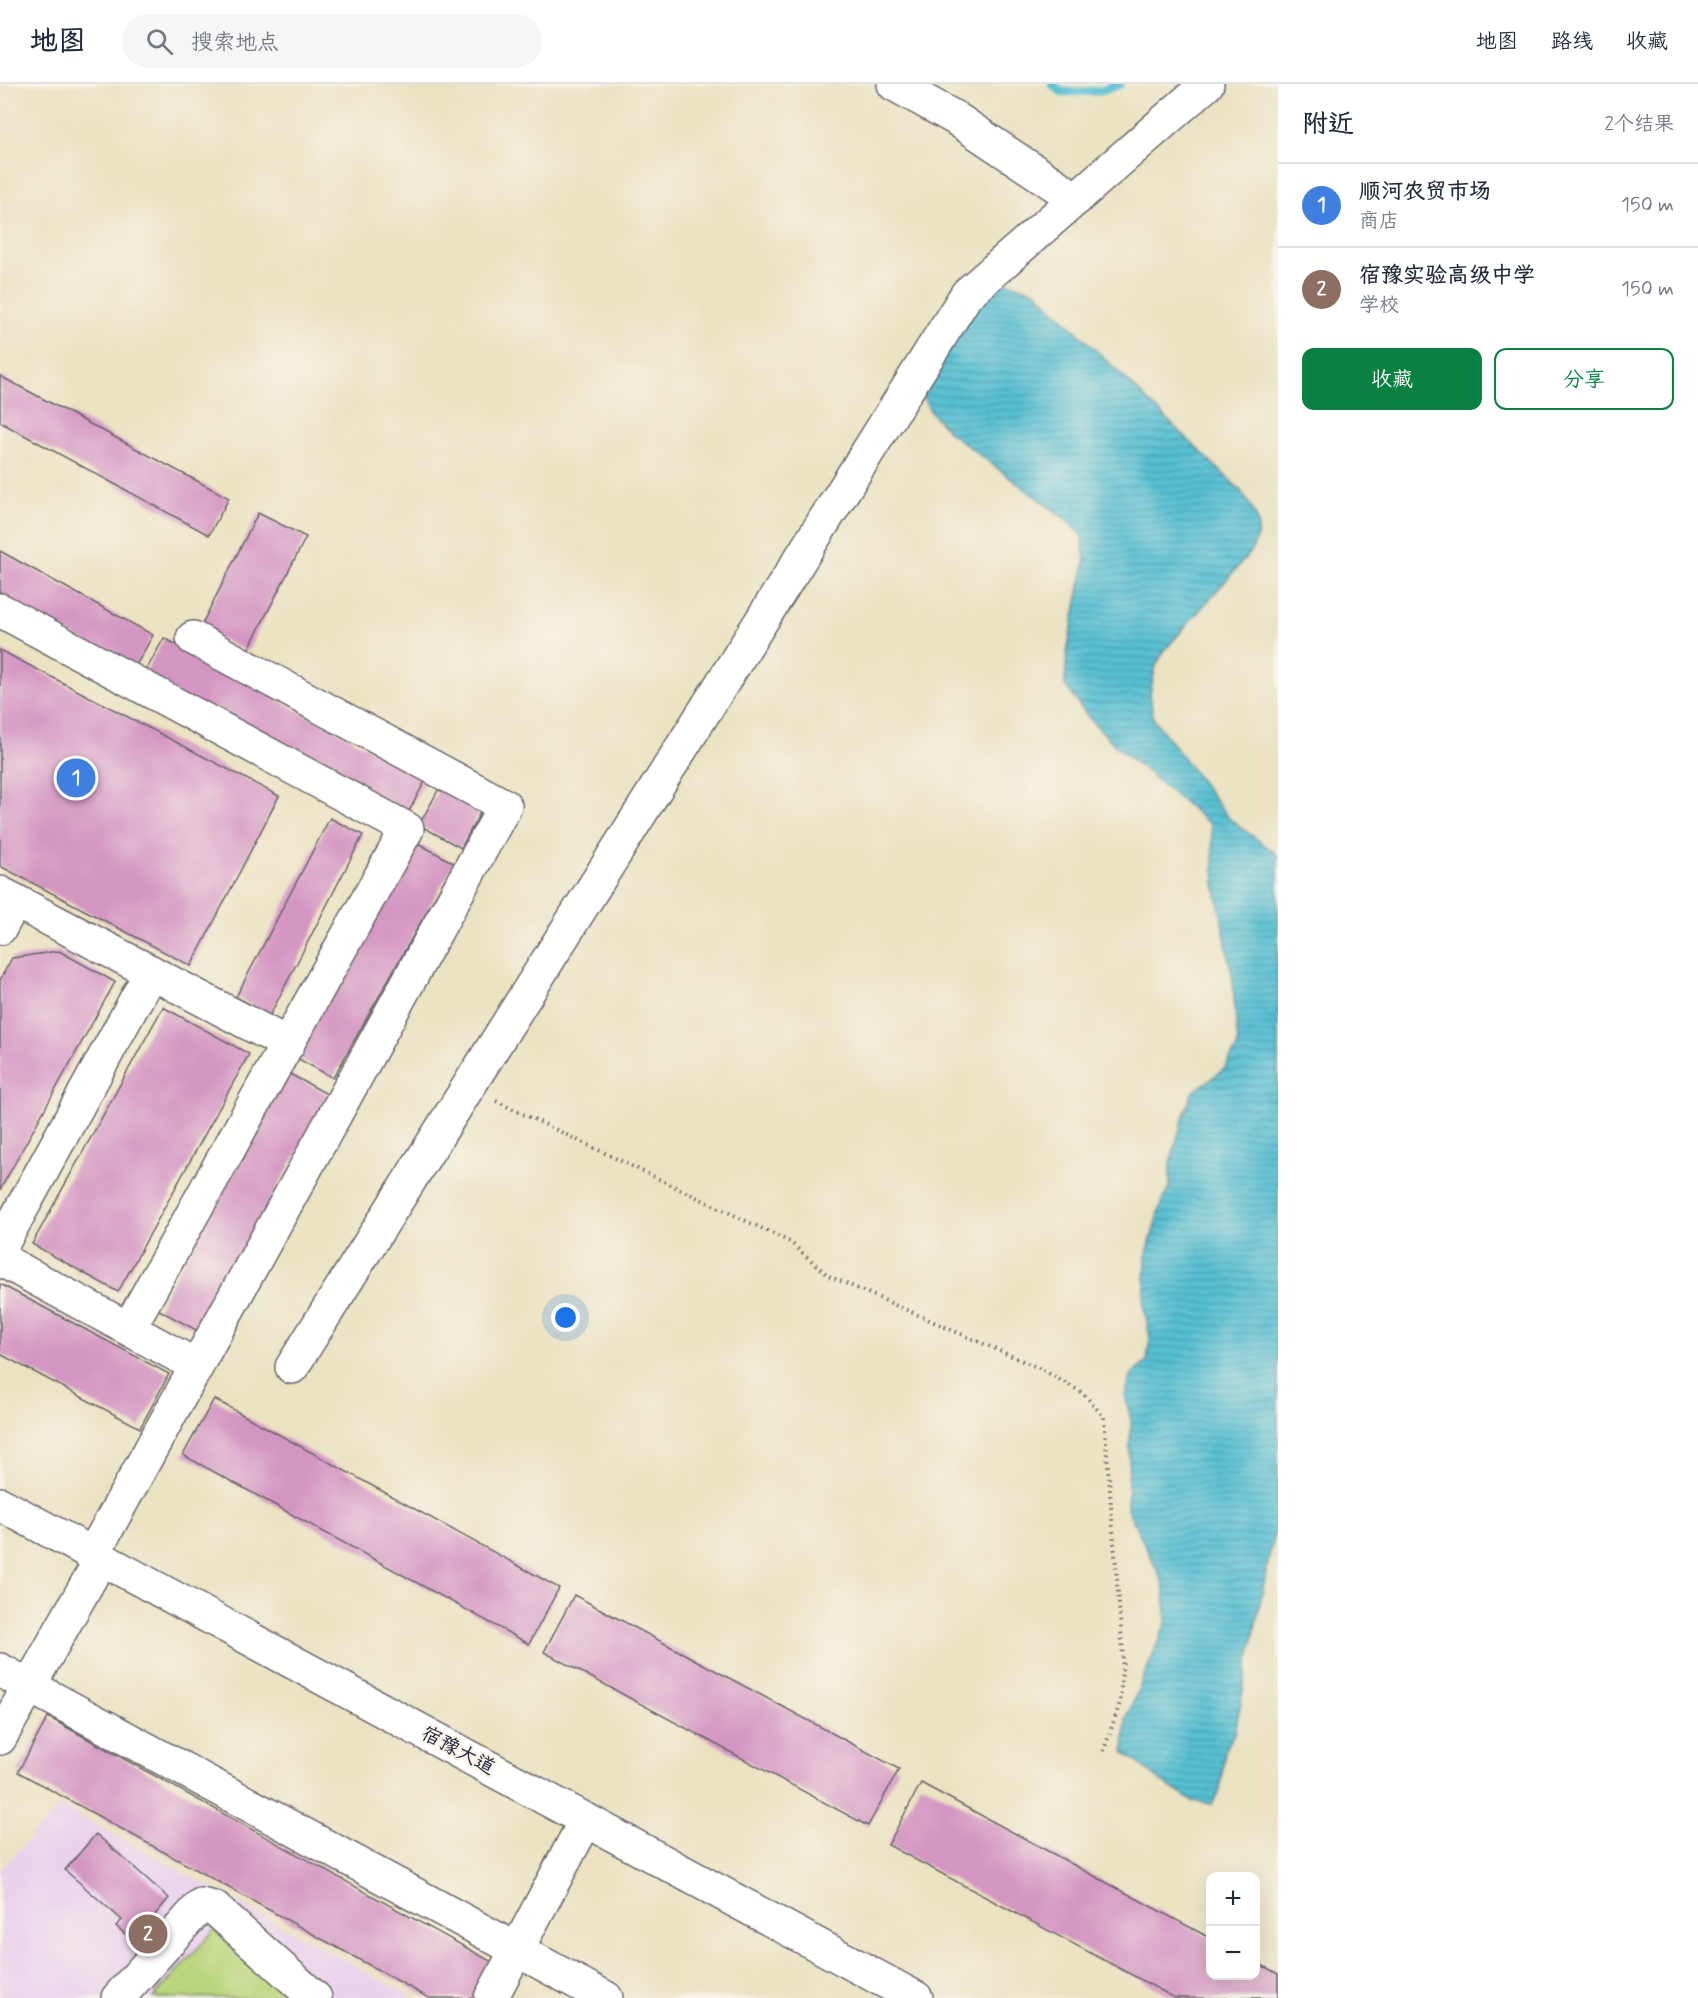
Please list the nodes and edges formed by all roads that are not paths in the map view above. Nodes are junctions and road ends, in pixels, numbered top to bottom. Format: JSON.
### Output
{"nodes":[{"id":1,"x":894,"y":84,"type":"edge"},
{"id":2,"x":1207,"y":84,"type":"edge"},
{"id":3,"x":1076,"y":199,"type":"junction"},
{"id":4,"x":0,"y":610,"type":"edge"},
{"id":5,"x":193,"y":638,"type":"dead end"},
{"id":6,"x":5,"y":907,"type":"edge"},
{"id":7,"x":151,"y":972,"type":"junction"},
{"id":8,"x":288,"y":1044,"type":"junction"},
{"id":9,"x":0,"y":1248,"type":"edge"},
{"id":10,"x":0,"y":1259,"type":"edge"},
{"id":11,"x":129,"y":1328,"type":"junction"},
{"id":12,"x":197,"y":1366,"type":"junction"},
{"id":13,"x":292,"y":1367,"type":"dead end"},
{"id":14,"x":0,"y":1504,"type":"edge"},
{"id":15,"x":97,"y":1557,"type":"junction"},
{"id":16,"x":0,"y":1670,"type":"edge"},
{"id":17,"x":30,"y":1686,"type":"junction"},
{"id":18,"x":0,"y":1738,"type":"edge"},
{"id":19,"x":586,"y":1820,"type":"junction"},
{"id":20,"x":517,"y":1950,"type":"junction"},
{"id":21,"x":118,"y":1998,"type":"edge"},
{"id":22,"x":315,"y":1998,"type":"edge"},
{"id":23,"x":491,"y":1998,"type":"edge"},
{"id":24,"x":606,"y":1998,"type":"edge"},
{"id":25,"x":916,"y":1998,"type":"edge"}],
"edges":[{"from":1,"to":3,"type":"street"},
{"from":2,"to":3,"type":"street"},
{"from":3,"to":13,"type":"street"},
{"from":4,"to":8,"type":"street"},
{"from":5,"to":12,"type":"street"},
{"from":6,"to":7,"type":"street"},
{"from":7,"to":8,"type":"street"},
{"from":7,"to":9,"type":"street"},
{"from":8,"to":11,"type":"street"},
{"from":10,"to":11,"type":"street"},
{"from":11,"to":12,"type":"street"},
{"from":12,"to":15,"type":"street"},
{"from":14,"to":15,"type":"street","name":"宿豫大道"},
{"from":15,"to":17,"type":"street"},
{"from":15,"to":19,"type":"street","name":"宿豫大道"},
{"from":16,"to":17,"type":"street"},
{"from":17,"to":18,"type":"street"},
{"from":17,"to":20,"type":"street"},
{"from":19,"to":20,"type":"street"},
{"from":19,"to":25,"type":"street","name":"宿豫大道"},
{"from":20,"to":23,"type":"street"},
{"from":20,"to":24,"type":"street"},
{"from":21,"to":22,"type":"street"}]}
